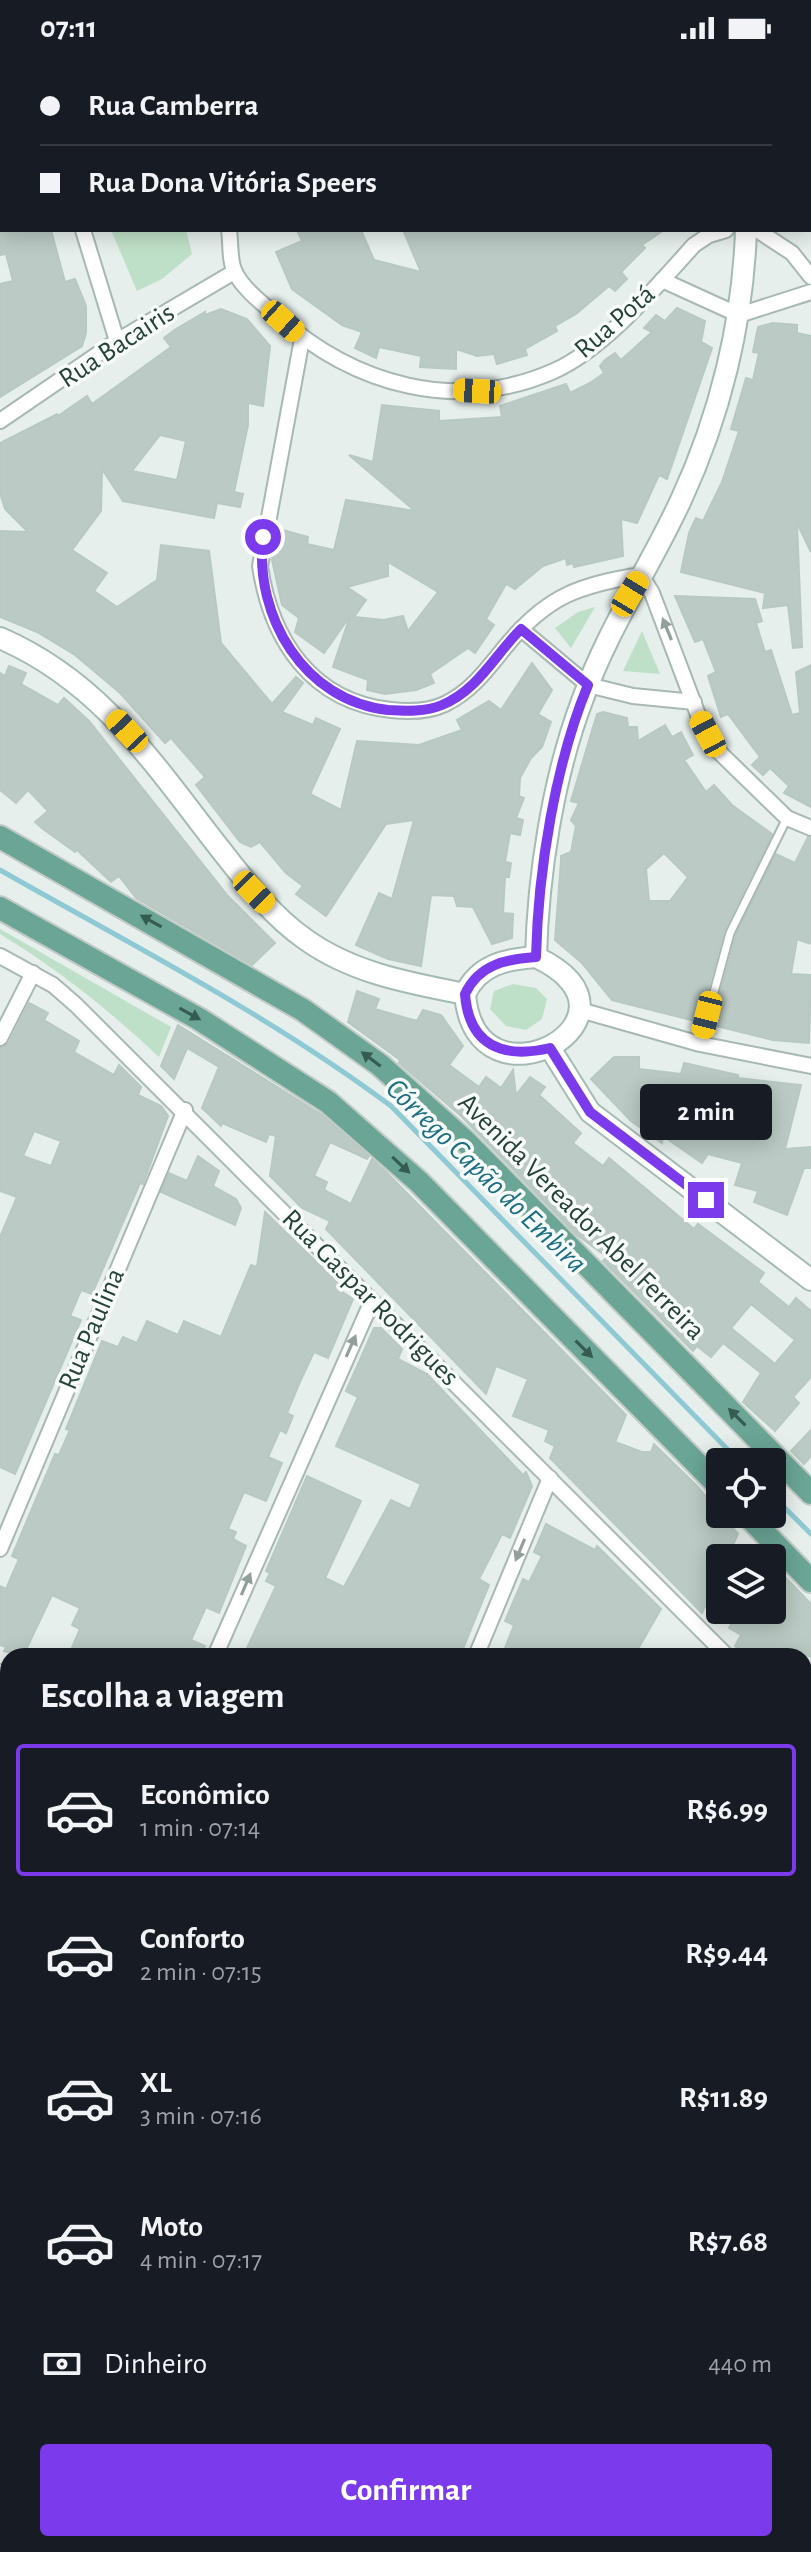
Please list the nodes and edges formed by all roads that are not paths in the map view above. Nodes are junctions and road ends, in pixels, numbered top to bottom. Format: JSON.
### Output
{"nodes":[{"id":1,"x":84,"y":232,"type":"edge"},
{"id":2,"x":229,"y":232,"type":"edge"},
{"id":3,"x":719,"y":232,"type":"edge"},
{"id":4,"x":746,"y":232,"type":"edge"},
{"id":5,"x":760,"y":232,"type":"edge"},
{"id":6,"x":234,"y":272,"type":"junction"},
{"id":7,"x":811,"y":277,"type":"edge"},
{"id":8,"x":662,"y":280,"type":"junction"},
{"id":9,"x":811,"y":292,"type":"edge"},
{"id":10,"x":739,"y":315,"type":"junction"},
{"id":11,"x":302,"y":339,"type":"junction"},
{"id":12,"x":117,"y":341,"type":"junction"},
{"id":13,"x":0,"y":421,"type":"edge"},
{"id":14,"x":641,"y":575,"type":"junction"},
{"id":15,"x":521,"y":629,"type":"junction"},
{"id":16,"x":0,"y":638,"type":"edge"},
{"id":17,"x":588,"y":685,"type":"junction"},
{"id":18,"x":694,"y":702,"type":"junction"},
{"id":19,"x":787,"y":818,"type":"junction"},
{"id":20,"x":811,"y":828,"type":"edge"},
{"id":21,"x":0,"y":837,"type":"edge"},
{"id":22,"x":0,"y":908,"type":"edge"},
{"id":23,"x":0,"y":956,"type":"edge"},
{"id":24,"x":536,"y":957,"type":"junction"},
{"id":25,"x":33,"y":973,"type":"junction"},
{"id":26,"x":465,"y":994,"type":"junction"},
{"id":27,"x":580,"y":1010,"type":"junction"},
{"id":28,"x":0,"y":1038,"type":"edge"},
{"id":29,"x":700,"y":1044,"type":"junction"},
{"id":30,"x":550,"y":1048,"type":"junction"},
{"id":31,"x":811,"y":1066,"type":"edge"},
{"id":32,"x":185,"y":1110,"type":"junction"},
{"id":33,"x":811,"y":1280,"type":"edge"},
{"id":34,"x":372,"y":1301,"type":"junction"},
{"id":35,"x":706,"y":1473,"type":"edge"},
{"id":36,"x":550,"y":1478,"type":"junction"},
{"id":37,"x":811,"y":1493,"type":"edge"},
{"id":38,"x":760,"y":1528,"type":"edge"},
{"id":39,"x":0,"y":1549,"type":"edge"},
{"id":40,"x":811,"y":1581,"type":"edge"},
{"id":41,"x":219,"y":1648,"type":"edge"},
{"id":42,"x":479,"y":1648,"type":"edge"},
{"id":43,"x":719,"y":1648,"type":"edge"}],
"edges":[{"from":1,"to":12,"type":"street"},
{"from":2,"to":6,"type":"street"},
{"from":3,"to":8,"type":"street","name":"Rua Potá"},
{"from":4,"to":10,"type":"street"},
{"from":5,"to":7,"type":"street"},
{"from":6,"to":11,"type":"street","name":"Rua Potá"},
{"from":6,"to":12,"type":"street","name":"Rua Bacairis"},
{"from":8,"to":10,"type":"street"},
{"from":8,"to":11,"type":"street","name":"Rua Potá"},
{"from":9,"to":10,"type":"street"},
{"from":10,"to":14,"type":"street"},
{"from":11,"to":15,"type":"street"},
{"from":12,"to":13,"type":"street","name":"Rua Bacairis"},
{"from":14,"to":15,"type":"street"},
{"from":14,"to":17,"type":"street"},
{"from":18,"to":14,"type":"street","one_way":true},
{"from":15,"to":17,"type":"street"},
{"from":16,"to":26,"type":"street"},
{"from":17,"to":18,"type":"street"},
{"from":17,"to":24,"type":"street"},
{"from":18,"to":19,"type":"street"},
{"from":19,"to":20,"type":"street"},
{"from":19,"to":29,"type":"lane"},
{"from":37,"to":21,"type":"main road","name":"Avenida Vereador Abel Ferreira","one_way":true},
{"from":22,"to":35,"type":"main road","one_way":true},
{"from":23,"to":25,"type":"street","name":"Rua Gaspar Rodrigues"},
{"from":24,"to":26,"type":"street"},
{"from":24,"to":27,"type":"street"},
{"from":25,"to":28,"type":"street"},
{"from":25,"to":32,"type":"street","name":"Rua Gaspar Rodrigues"},
{"from":26,"to":30,"type":"street"},
{"from":27,"to":29,"type":"street"},
{"from":27,"to":30,"type":"street"},
{"from":29,"to":31,"type":"street"},
{"from":30,"to":33,"type":"street"},
{"from":32,"to":34,"type":"street","name":"Rua Gaspar Rodrigues"},
{"from":32,"to":39,"type":"street","name":"Rua Paulina"},
{"from":34,"to":36,"type":"street","name":"Rua Gaspar Rodrigues"},
{"from":41,"to":34,"type":"street","one_way":true},
{"from":36,"to":42,"type":"street","one_way":true},
{"from":36,"to":43,"type":"street","name":"Rua Gaspar Rodrigues"},
{"from":38,"to":40,"type":"main road"}]}
